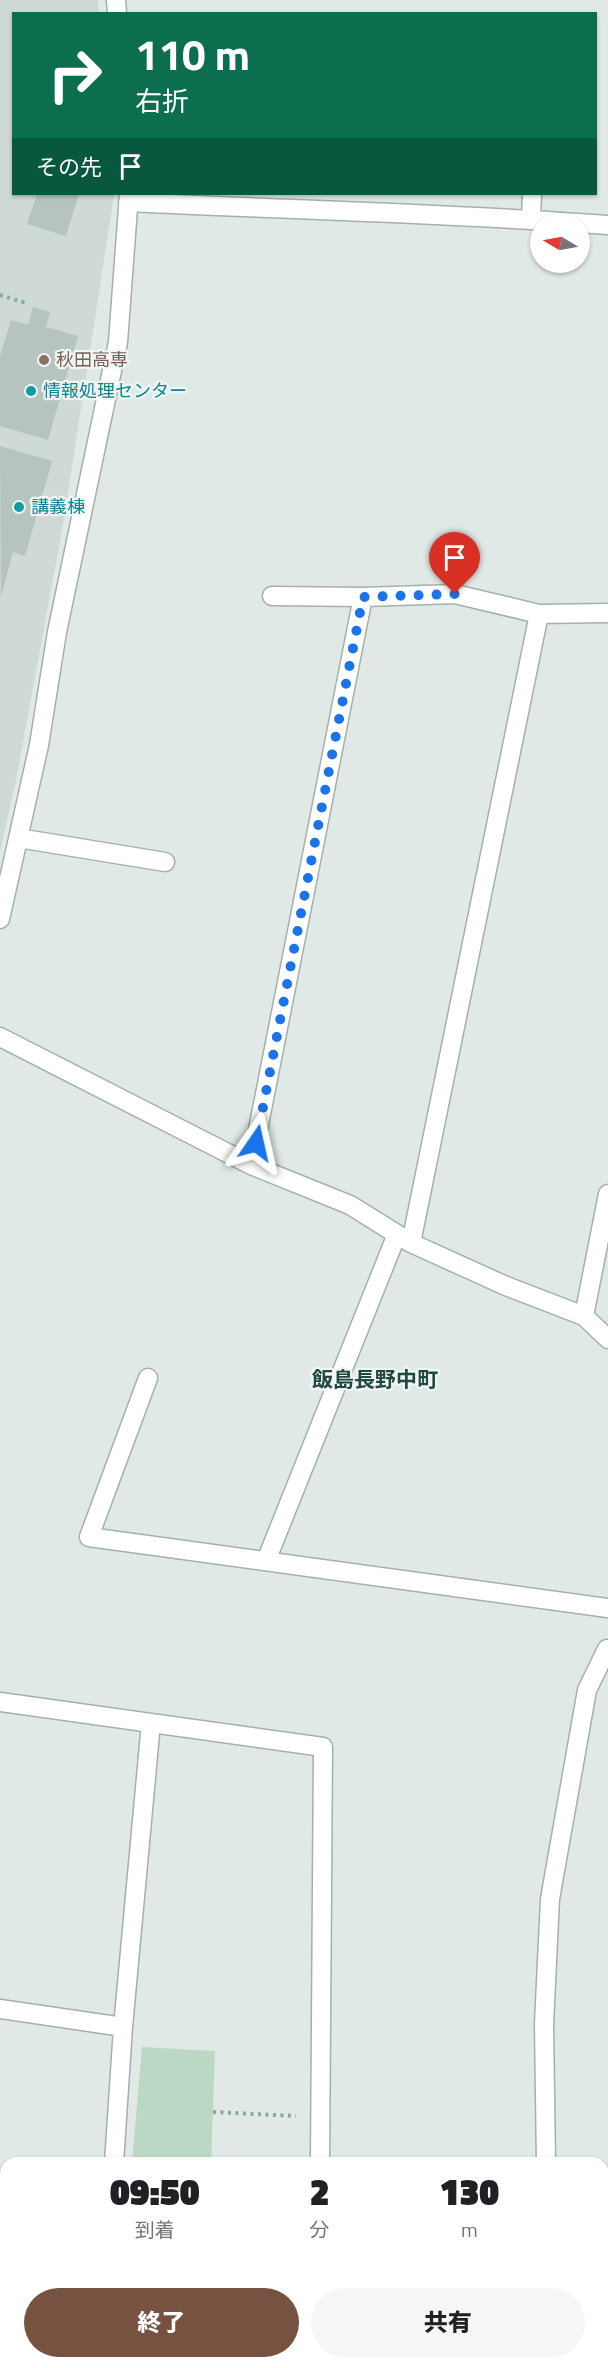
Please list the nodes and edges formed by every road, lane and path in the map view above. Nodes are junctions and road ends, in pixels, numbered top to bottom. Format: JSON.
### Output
{"nodes":[{"id":1,"x":532,"y":195,"type":"edge"},
{"id":2,"x":128,"y":198,"type":"edge"},
{"id":3,"x":531,"y":213,"type":"edge"},
{"id":4,"x":530,"y":219,"type":"edge"},
{"id":5,"x":590,"y":224,"type":"edge"},
{"id":6,"x":608,"y":225,"type":"edge"},
{"id":7,"x":0,"y":295,"type":"edge"},
{"id":8,"x":26,"y":303,"type":"dead end"},
{"id":9,"x":272,"y":596,"type":"dead end"},
{"id":10,"x":363,"y":597,"type":"junction"},
{"id":11,"x":608,"y":613,"type":"edge"},
{"id":12,"x":539,"y":614,"type":"junction"},
{"id":13,"x":18,"y":838,"type":"junction"},
{"id":14,"x":165,"y":862,"type":"dead end"},
{"id":15,"x":0,"y":919,"type":"edge"},
{"id":16,"x":0,"y":1037,"type":"edge"},
{"id":17,"x":251,"y":1166,"type":"junction"},
{"id":18,"x":608,"y":1194,"type":"edge"},
{"id":19,"x":404,"y":1238,"type":"junction"},
{"id":20,"x":584,"y":1316,"type":"junction"},
{"id":21,"x":608,"y":1339,"type":"edge"},
{"id":22,"x":148,"y":1378,"type":"dead end"},
{"id":23,"x":267,"y":1561,"type":"junction"},
{"id":24,"x":608,"y":1608,"type":"edge"},
{"id":25,"x":607,"y":1649,"type":"edge"},
{"id":26,"x":0,"y":1702,"type":"edge"},
{"id":27,"x":151,"y":1723,"type":"junction"},
{"id":28,"x":0,"y":2009,"type":"edge"},
{"id":29,"x":123,"y":2027,"type":"junction"},
{"id":30,"x":213,"y":2112,"type":"dead end"},
{"id":31,"x":320,"y":2117,"type":"junction"},
{"id":32,"x":114,"y":2157,"type":"edge"},
{"id":33,"x":320,"y":2157,"type":"edge"},
{"id":34,"x":546,"y":2157,"type":"edge"}],
"edges":[{"from":1,"to":3,"type":"street"},
{"from":2,"to":4,"type":"street"},
{"from":2,"to":13,"type":"street"},
{"from":5,"to":6,"type":"street"},
{"from":7,"to":8,"type":"path"},
{"from":9,"to":10,"type":"street"},
{"from":10,"to":12,"type":"street"},
{"from":10,"to":17,"type":"street"},
{"from":11,"to":12,"type":"street"},
{"from":12,"to":19,"type":"street"},
{"from":13,"to":14,"type":"street"},
{"from":13,"to":15,"type":"street"},
{"from":16,"to":17,"type":"street"},
{"from":17,"to":19,"type":"street"},
{"from":18,"to":20,"type":"street"},
{"from":19,"to":20,"type":"street"},
{"from":19,"to":23,"type":"street"},
{"from":20,"to":21,"type":"street"},
{"from":22,"to":23,"type":"street"},
{"from":23,"to":24,"type":"street"},
{"from":25,"to":34,"type":"street"},
{"from":26,"to":27,"type":"street"},
{"from":27,"to":29,"type":"street"},
{"from":27,"to":31,"type":"street"},
{"from":28,"to":29,"type":"street"},
{"from":29,"to":32,"type":"street"},
{"from":30,"to":31,"type":"path"},
{"from":31,"to":33,"type":"street"}]}
